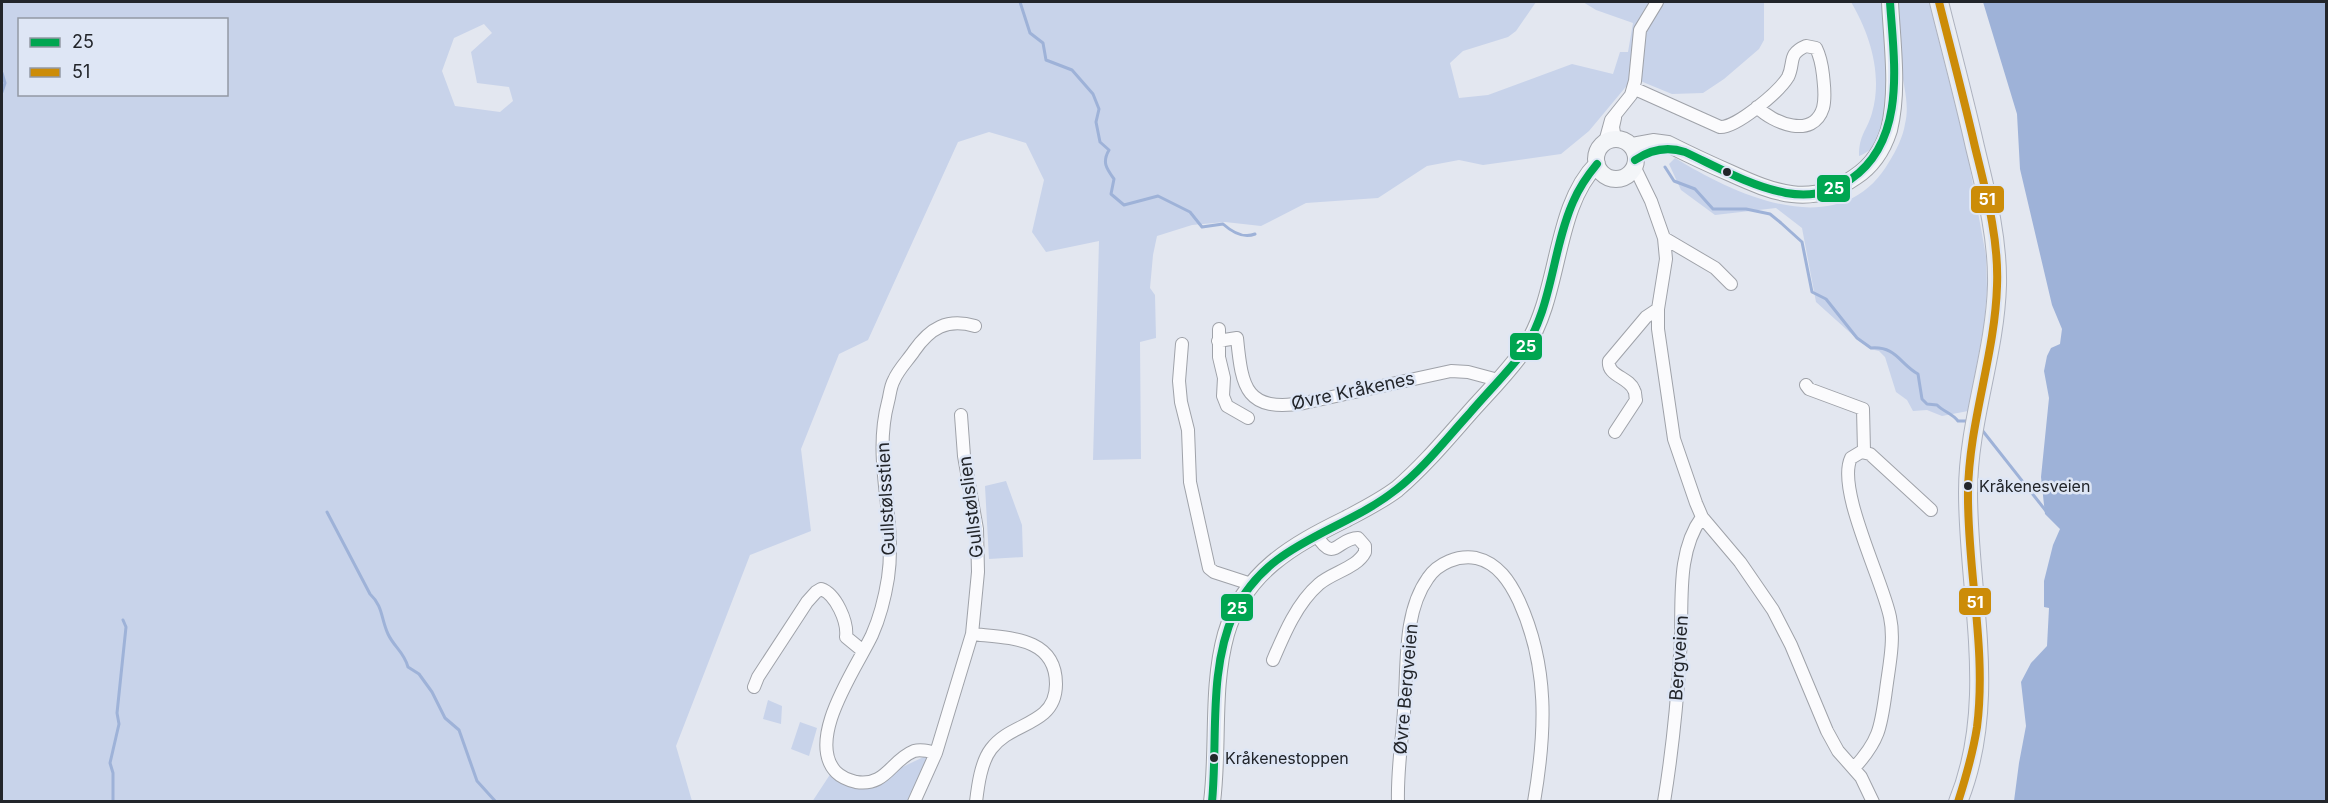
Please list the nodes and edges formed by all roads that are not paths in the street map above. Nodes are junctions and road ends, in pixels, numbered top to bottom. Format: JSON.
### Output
{"nodes":[{"id":1,"x":1657,"y":2,"type":"edge"},
{"id":2,"x":1890,"y":2,"type":"edge"},
{"id":3,"x":1939,"y":2,"type":"edge"},
{"id":4,"x":1633,"y":88,"type":"junction"},
{"id":5,"x":1757,"y":107,"type":"junction"},
{"id":6,"x":1627,"y":158,"type":"junction"},
{"id":7,"x":1601,"y":169,"type":"junction"},
{"id":8,"x":1664,"y":238,"type":"junction"},
{"id":9,"x":1731,"y":284,"type":"dead end"},
{"id":10,"x":1658,"y":309,"type":"junction"},
{"id":11,"x":975,"y":326,"type":"dead end"},
{"id":12,"x":1182,"y":344,"type":"dead end"},
{"id":13,"x":1498,"y":380,"type":"junction"},
{"id":14,"x":1806,"y":385,"type":"dead end"},
{"id":15,"x":961,"y":415,"type":"dead end"},
{"id":16,"x":1248,"y":418,"type":"dead end"},
{"id":17,"x":1615,"y":432,"type":"dead end"},
{"id":18,"x":1864,"y":451,"type":"junction"},
{"id":19,"x":1931,"y":510,"type":"dead end"},
{"id":20,"x":1702,"y":517,"type":"junction"},
{"id":21,"x":1316,"y":534,"type":"junction"},
{"id":22,"x":1251,"y":584,"type":"junction"},
{"id":23,"x":972,"y":634,"type":"junction"},
{"id":24,"x":863,"y":651,"type":"junction"},
{"id":25,"x":1273,"y":660,"type":"dead end"},
{"id":26,"x":754,"y":687,"type":"dead end"},
{"id":27,"x":936,"y":753,"type":"junction"},
{"id":28,"x":1854,"y":768,"type":"junction"},
{"id":29,"x":914,"y":801,"type":"edge"},
{"id":30,"x":976,"y":801,"type":"edge"},
{"id":31,"x":1212,"y":801,"type":"edge"},
{"id":32,"x":1398,"y":801,"type":"edge"},
{"id":33,"x":1534,"y":801,"type":"edge"},
{"id":34,"x":1664,"y":801,"type":"edge"},
{"id":35,"x":1873,"y":801,"type":"edge"},
{"id":36,"x":1958,"y":801,"type":"edge"}],
"edges":[{"from":1,"to":4,"type":"street"},
{"from":2,"to":6,"type":"main road"},
{"from":3,"to":36,"type":"main road"},
{"from":4,"to":5,"type":"street"},
{"from":4,"to":6,"type":"street"},
{"from":5,"to":5,"type":"street"},
{"from":6,"to":7,"type":"main road"},
{"from":6,"to":7,"type":"main road"},
{"from":6,"to":8,"type":"street"},
{"from":7,"to":13,"type":"main road"},
{"from":8,"to":9,"type":"street"},
{"from":8,"to":10,"type":"street"},
{"from":10,"to":17,"type":"street"},
{"from":10,"to":20,"type":"street"},
{"from":11,"to":24,"type":"street","name":"Gullstølsstien"},
{"from":12,"to":22,"type":"street"},
{"from":13,"to":16,"type":"street","name":"Øvre Kråkenes"},
{"from":13,"to":21,"type":"main road"},
{"from":14,"to":18,"type":"street"},
{"from":15,"to":23,"type":"street","name":"Gullstølslien"},
{"from":18,"to":19,"type":"street"},
{"from":18,"to":28,"type":"street"},
{"from":20,"to":28,"type":"street"},
{"from":20,"to":34,"type":"street","name":"Bergveien"},
{"from":21,"to":22,"type":"main road"},
{"from":21,"to":25,"type":"street"},
{"from":22,"to":31,"type":"main road"},
{"from":23,"to":27,"type":"street","name":"Gullstølslien"},
{"from":23,"to":30,"type":"street"},
{"from":24,"to":26,"type":"street"},
{"from":24,"to":27,"type":"street","name":"Gullstølsstien"},
{"from":27,"to":29,"type":"street"},
{"from":28,"to":35,"type":"street"},
{"from":32,"to":33,"type":"street","name":"Øvre Bergveien"}]}
